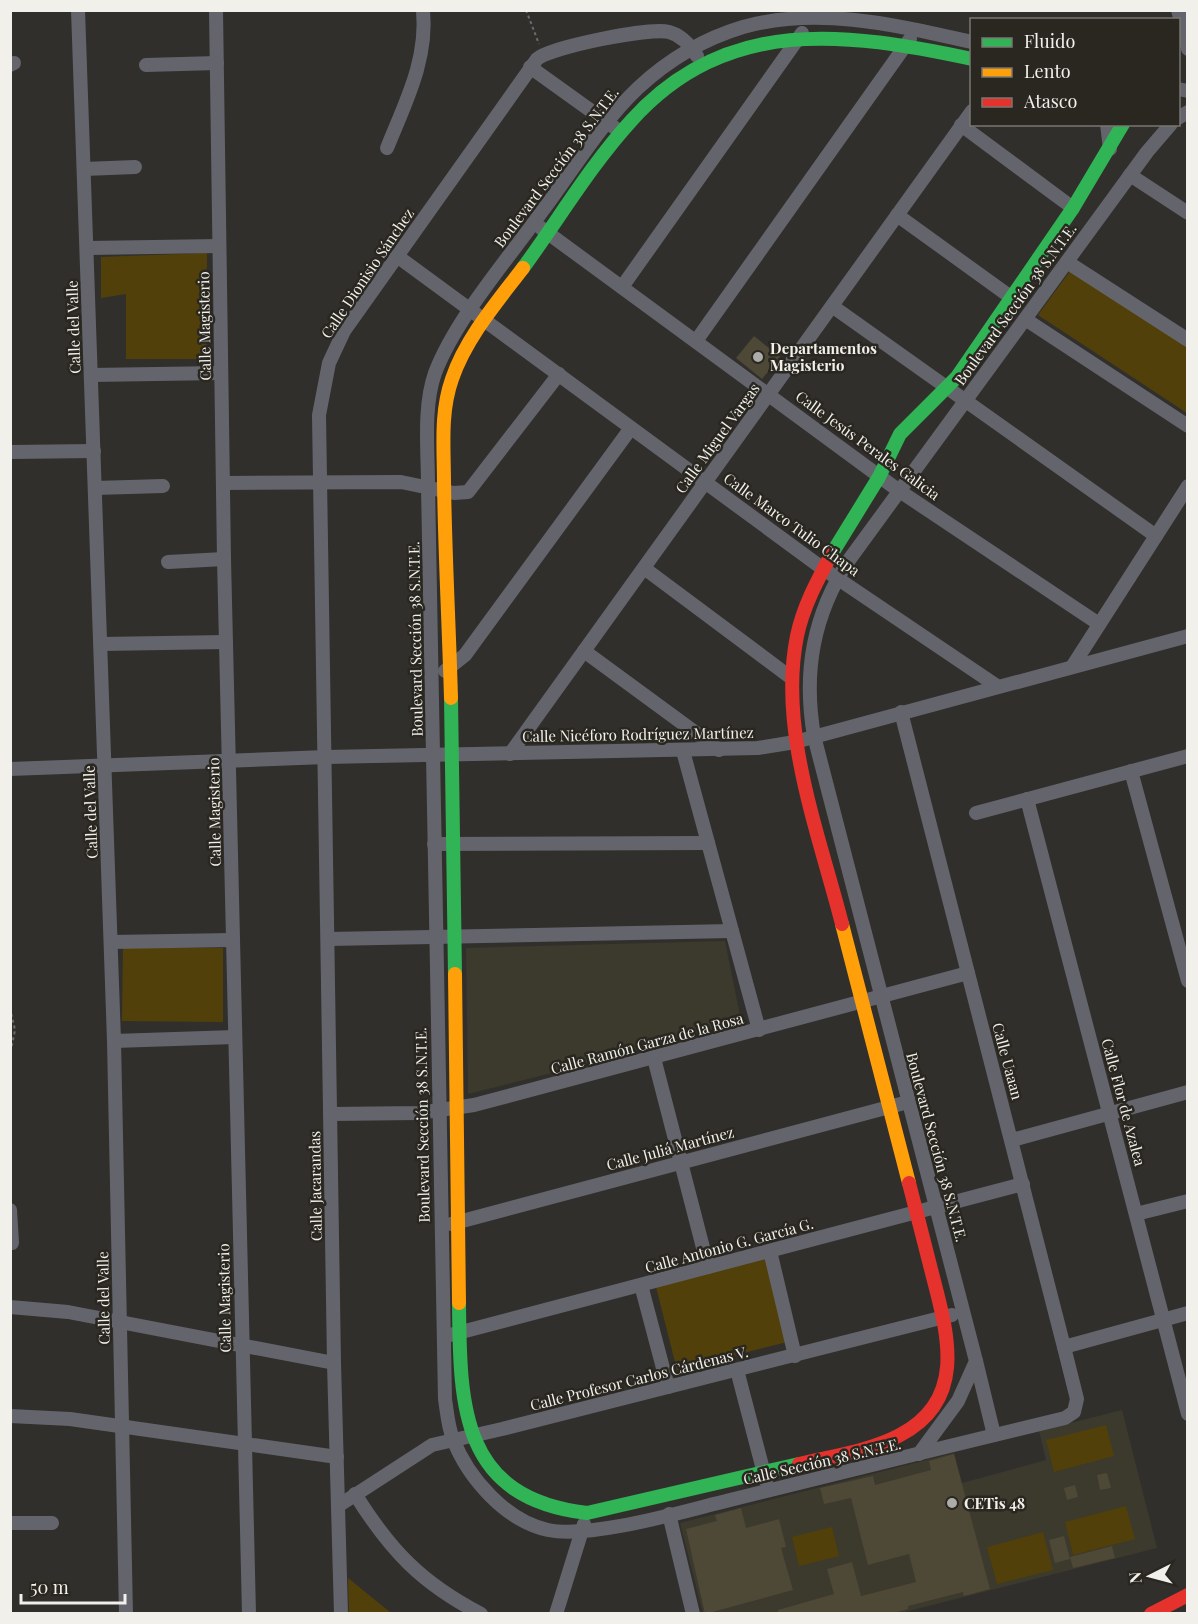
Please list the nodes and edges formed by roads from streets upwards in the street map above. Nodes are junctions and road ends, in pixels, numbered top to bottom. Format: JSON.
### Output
{"nodes":[{"id":1,"x":78,"y":10,"type":"edge"},
{"id":2,"x":216,"y":10,"type":"edge"},
{"id":3,"x":423,"y":10,"type":"edge"},
{"id":4,"x":1178,"y":10,"type":"edge"},
{"id":5,"x":813,"y":16,"type":"junction"},
{"id":6,"x":881,"y":17,"type":"edge"},
{"id":7,"x":916,"y":31,"type":"junction"},
{"id":8,"x":801,"y":35,"type":"junction"},
{"id":9,"x":877,"y":41,"type":"junction"},
{"id":10,"x":970,"y":42,"type":"edge"},
{"id":11,"x":905,"y":46,"type":"junction"},
{"id":12,"x":692,"y":48,"type":"junction"},
{"id":13,"x":1188,"y":49,"type":"edge"},
{"id":14,"x":970,"y":59,"type":"edge"},
{"id":15,"x":217,"y":63,"type":"junction"},
{"id":16,"x":701,"y":64,"type":"junction"},
{"id":17,"x":146,"y":65,"type":"dead end"},
{"id":18,"x":530,"y":67,"type":"junction"},
{"id":19,"x":970,"y":114,"type":"edge"},
{"id":20,"x":607,"y":123,"type":"junction"},
{"id":21,"x":961,"y":125,"type":"junction"},
{"id":22,"x":1107,"y":126,"type":"edge"},
{"id":23,"x":1123,"y":126,"type":"edge"},
{"id":24,"x":1169,"y":126,"type":"edge"},
{"id":25,"x":621,"y":133,"type":"junction"},
{"id":26,"x":387,"y":148,"type":"dead end"},
{"id":27,"x":1110,"y":148,"type":"junction"},
{"id":28,"x":135,"y":167,"type":"dead end"},
{"id":29,"x":84,"y":169,"type":"junction"},
{"id":30,"x":1130,"y":175,"type":"junction"},
{"id":31,"x":1073,"y":208,"type":"junction"},
{"id":32,"x":1188,"y":213,"type":"edge"},
{"id":33,"x":897,"y":215,"type":"junction"},
{"id":34,"x":534,"y":223,"type":"junction"},
{"id":35,"x":548,"y":233,"type":"junction"},
{"id":36,"x":219,"y":246,"type":"junction"},
{"id":37,"x":87,"y":248,"type":"junction"},
{"id":38,"x":397,"y":256,"type":"junction"},
{"id":39,"x":1067,"y":262,"type":"junction"},
{"id":40,"x":622,"y":287,"type":"junction"},
{"id":41,"x":1012,"y":298,"type":"junction"},
{"id":42,"x":832,"y":306,"type":"junction"},
{"id":43,"x":471,"y":310,"type":"junction"},
{"id":44,"x":1025,"y":319,"type":"junction"},
{"id":45,"x":486,"y":321,"type":"junction"},
{"id":46,"x":1188,"y":340,"type":"edge"},
{"id":47,"x":696,"y":341,"type":"junction"},
{"id":48,"x":221,"y":373,"type":"junction"},
{"id":49,"x":559,"y":374,"type":"junction"},
{"id":50,"x":91,"y":375,"type":"junction"},
{"id":51,"x":948,"y":390,"type":"junction"},
{"id":52,"x":769,"y":394,"type":"junction"},
{"id":53,"x":964,"y":402,"type":"junction"},
{"id":54,"x":1188,"y":426,"type":"edge"},
{"id":55,"x":631,"y":428,"type":"junction"},
{"id":56,"x":94,"y":451,"type":"junction"},
{"id":57,"x":10,"y":452,"type":"edge"},
{"id":58,"x":880,"y":476,"type":"junction"},
{"id":59,"x":320,"y":482,"type":"junction"},
{"id":60,"x":705,"y":482,"type":"junction"},
{"id":61,"x":223,"y":483,"type":"junction"},
{"id":62,"x":163,"y":486,"type":"dead end"},
{"id":63,"x":428,"y":486,"type":"junction"},
{"id":64,"x":1188,"y":486,"type":"edge"},
{"id":65,"x":95,"y":488,"type":"junction"},
{"id":66,"x":444,"y":489,"type":"junction"},
{"id":67,"x":898,"y":490,"type":"junction"},
{"id":68,"x":1156,"y":536,"type":"junction"},
{"id":69,"x":224,"y":559,"type":"junction"},
{"id":70,"x":168,"y":562,"type":"dead end"},
{"id":71,"x":644,"y":568,"type":"junction"},
{"id":72,"x":822,"y":568,"type":"junction"},
{"id":73,"x":837,"y":578,"type":"junction"},
{"id":74,"x":1099,"y":624,"type":"junction"},
{"id":75,"x":1188,"y":636,"type":"edge"},
{"id":76,"x":226,"y":642,"type":"junction"},
{"id":77,"x":101,"y":644,"type":"junction"},
{"id":78,"x":584,"y":651,"type":"junction"},
{"id":79,"x":1072,"y":667,"type":"junction"},
{"id":80,"x":450,"y":668,"type":"junction"},
{"id":81,"x":432,"y":677,"type":"junction"},
{"id":82,"x":790,"y":677,"type":"junction"},
{"id":83,"x":997,"y":686,"type":"junction"},
{"id":84,"x":901,"y":712,"type":"junction"},
{"id":85,"x":814,"y":736,"type":"junction"},
{"id":86,"x":795,"y":742,"type":"junction"},
{"id":87,"x":719,"y":750,"type":"junction"},
{"id":88,"x":683,"y":751,"type":"junction"},
{"id":89,"x":510,"y":754,"type":"junction"},
{"id":90,"x":433,"y":755,"type":"junction"},
{"id":91,"x":451,"y":755,"type":"junction"},
{"id":92,"x":1188,"y":756,"type":"edge"},
{"id":93,"x":326,"y":757,"type":"junction"},
{"id":94,"x":229,"y":761,"type":"junction"},
{"id":95,"x":105,"y":765,"type":"junction"},
{"id":96,"x":10,"y":769,"type":"edge"},
{"id":97,"x":1131,"y":771,"type":"junction"},
{"id":98,"x":1027,"y":799,"type":"junction"},
{"id":99,"x":976,"y":813,"type":"dead end"},
{"id":100,"x":708,"y":843,"type":"junction"},
{"id":101,"x":434,"y":844,"type":"junction"},
{"id":102,"x":452,"y":844,"type":"junction"},
{"id":103,"x":732,"y":931,"type":"junction"},
{"id":104,"x":435,"y":937,"type":"junction"},
{"id":105,"x":454,"y":937,"type":"junction"},
{"id":106,"x":328,"y":939,"type":"junction"},
{"id":107,"x":233,"y":940,"type":"junction"},
{"id":108,"x":111,"y":942,"type":"junction"},
{"id":109,"x":968,"y":973,"type":"junction"},
{"id":110,"x":1188,"y":981,"type":"edge"},
{"id":111,"x":881,"y":998,"type":"junction"},
{"id":112,"x":863,"y":1002,"type":"junction"},
{"id":113,"x":759,"y":1030,"type":"junction"},
{"id":114,"x":235,"y":1037,"type":"junction"},
{"id":115,"x":114,"y":1041,"type":"junction"},
{"id":116,"x":654,"y":1058,"type":"junction"},
{"id":117,"x":1188,"y":1092,"type":"edge"},
{"id":118,"x":908,"y":1102,"type":"junction"},
{"id":119,"x":890,"y":1106,"type":"junction"},
{"id":120,"x":456,"y":1109,"type":"junction"},
{"id":121,"x":439,"y":1111,"type":"junction"},
{"id":122,"x":1110,"y":1113,"type":"junction"},
{"id":123,"x":330,"y":1114,"type":"junction"},
{"id":124,"x":1012,"y":1140,"type":"junction"},
{"id":125,"x":681,"y":1162,"type":"junction"},
{"id":126,"x":1023,"y":1184,"type":"junction"},
{"id":127,"x":1188,"y":1201,"type":"edge"},
{"id":128,"x":936,"y":1207,"type":"junction"},
{"id":129,"x":10,"y":1210,"type":"edge"},
{"id":130,"x":918,"y":1212,"type":"junction"},
{"id":131,"x":1136,"y":1214,"type":"junction"},
{"id":132,"x":458,"y":1222,"type":"junction"},
{"id":133,"x":441,"y":1227,"type":"junction"},
{"id":134,"x":12,"y":1243,"type":"dead end"},
{"id":135,"x":770,"y":1251,"type":"junction"},
{"id":136,"x":708,"y":1267,"type":"junction"},
{"id":137,"x":641,"y":1286,"type":"junction"},
{"id":138,"x":10,"y":1307,"type":"edge"},
{"id":139,"x":963,"y":1312,"type":"junction"},
{"id":140,"x":1188,"y":1313,"type":"edge"},
{"id":141,"x":944,"y":1317,"type":"junction"},
{"id":142,"x":1163,"y":1320,"type":"junction"},
{"id":143,"x":120,"y":1322,"type":"junction"},
{"id":144,"x":459,"y":1333,"type":"junction"},
{"id":145,"x":442,"y":1337,"type":"junction"},
{"id":146,"x":242,"y":1346,"type":"junction"},
{"id":147,"x":1064,"y":1347,"type":"junction"},
{"id":148,"x":795,"y":1356,"type":"junction"},
{"id":149,"x":976,"y":1361,"type":"junction"},
{"id":150,"x":334,"y":1363,"type":"junction"},
{"id":151,"x":737,"y":1370,"type":"junction"},
{"id":152,"x":668,"y":1387,"type":"junction"},
{"id":153,"x":932,"y":1408,"type":"joint"},
{"id":154,"x":1188,"y":1414,"type":"edge"},
{"id":155,"x":10,"y":1416,"type":"edge"},
{"id":156,"x":1070,"y":1416,"type":"joint"},
{"id":157,"x":122,"y":1426,"type":"junction"},
{"id":158,"x":471,"y":1435,"type":"junction"},
{"id":159,"x":994,"y":1435,"type":"junction"},
{"id":160,"x":453,"y":1439,"type":"junction"},
{"id":161,"x":244,"y":1444,"type":"junction"},
{"id":162,"x":919,"y":1455,"type":"junction"},
{"id":163,"x":337,"y":1457,"type":"junction"},
{"id":164,"x":764,"y":1473,"type":"junction"},
{"id":165,"x":768,"y":1491,"type":"junction"},
{"id":166,"x":355,"y":1494,"type":"junction"},
{"id":167,"x":338,"y":1506,"type":"junction"},
{"id":168,"x":587,"y":1513,"type":"junction"},
{"id":169,"x":669,"y":1514,"type":"junction"},
{"id":170,"x":10,"y":1523,"type":"edge"},
{"id":171,"x":52,"y":1523,"type":"dead end"},
{"id":172,"x":582,"y":1532,"type":"junction"},
{"id":173,"x":1181,"y":1604,"type":"edge"},
{"id":174,"x":126,"y":1614,"type":"edge"},
{"id":175,"x":249,"y":1614,"type":"edge"},
{"id":176,"x":341,"y":1614,"type":"edge"},
{"id":177,"x":481,"y":1614,"type":"edge"},
{"id":178,"x":556,"y":1614,"type":"edge"},
{"id":179,"x":693,"y":1614,"type":"edge"},
{"id":180,"x":1151,"y":1614,"type":"edge"}],
"edges":[{"from":1,"to":29,"type":"street","name":"Calle del Valle"},
{"from":2,"to":15,"type":"street","name":"Calle Magisterio"},
{"from":3,"to":26,"type":"street"},
{"from":4,"to":13,"type":"street"},
{"from":5,"to":6,"type":"street","name":"Boulevard Sección 38 S.N.T.E."},
{"from":5,"to":8,"type":"street"},
{"from":5,"to":12,"type":"street","name":"Boulevard Sección 38 S.N.T.E."},
{"from":6,"to":7,"type":"street","name":"Boulevard Sección 38 S.N.T.E."},
{"from":6,"to":9,"type":"street"},
{"from":7,"to":10,"type":"street","name":"Boulevard Sección 38 S.N.T.E."},
{"from":7,"to":11,"type":"street"},
{"from":8,"to":9,"type":"street","name":"Boulevard Sección 38 S.N.T.E."},
{"from":8,"to":16,"type":"street","name":"Boulevard Sección 38 S.N.T.E."},
{"from":8,"to":40,"type":"street"},
{"from":9,"to":11,"type":"street","name":"Boulevard Sección 38 S.N.T.E."},
{"from":11,"to":14,"type":"street","name":"Boulevard Sección 38 S.N.T.E."},
{"from":11,"to":47,"type":"street"},
{"from":12,"to":16,"type":"street"},
{"from":12,"to":18,"type":"street","name":"Calle Dionisio Sánchez"},
{"from":12,"to":20,"type":"street","name":"Boulevard Sección 38 S.N.T.E."},
{"from":15,"to":17,"type":"street"},
{"from":15,"to":36,"type":"street","name":"Calle Magisterio"},
{"from":16,"to":25,"type":"street","name":"Boulevard Sección 38 S.N.T.E."},
{"from":18,"to":20,"type":"street"},
{"from":18,"to":38,"type":"street","name":"Calle Dionisio Sánchez"},
{"from":19,"to":21,"type":"street","name":"Calle Miguel Vargas"},
{"from":20,"to":25,"type":"street"},
{"from":20,"to":34,"type":"street","name":"Boulevard Sección 38 S.N.T.E."},
{"from":21,"to":31,"type":"street"},
{"from":21,"to":33,"type":"street","name":"Calle Miguel Vargas"},
{"from":22,"to":27,"type":"street"},
{"from":23,"to":27,"type":"street","name":"Boulevard Sección 38 S.N.T.E."},
{"from":24,"to":30,"type":"street","name":"Boulevard Sección 38 S.N.T.E."},
{"from":25,"to":35,"type":"street","name":"Boulevard Sección 38 S.N.T.E."},
{"from":27,"to":31,"type":"street","name":"Boulevard Sección 38 S.N.T.E."},
{"from":28,"to":29,"type":"street"},
{"from":29,"to":37,"type":"street","name":"Calle del Valle"},
{"from":30,"to":32,"type":"street"},
{"from":30,"to":39,"type":"street","name":"Boulevard Sección 38 S.N.T.E."},
{"from":31,"to":41,"type":"street","name":"Boulevard Sección 38 S.N.T.E."},
{"from":33,"to":41,"type":"street"},
{"from":33,"to":42,"type":"street","name":"Calle Miguel Vargas"},
{"from":34,"to":35,"type":"street","name":"Calle Jesús Perales Galicia"},
{"from":34,"to":43,"type":"street","name":"Boulevard Sección 38 S.N.T.E."},
{"from":35,"to":40,"type":"street","name":"Calle Jesús Perales Galicia"},
{"from":35,"to":45,"type":"street","name":"Boulevard Sección 38 S.N.T.E."},
{"from":36,"to":37,"type":"street"},
{"from":36,"to":48,"type":"street","name":"Calle Magisterio"},
{"from":37,"to":50,"type":"street","name":"Calle del Valle"},
{"from":38,"to":43,"type":"street","name":"Calle Marco Tulio Chapa"},
{"from":38,"to":59,"type":"street","name":"Calle Dionisio Sánchez"},
{"from":39,"to":44,"type":"street","name":"Boulevard Sección 38 S.N.T.E."},
{"from":39,"to":46,"type":"street"},
{"from":40,"to":47,"type":"street","name":"Calle Jesús Perales Galicia"},
{"from":41,"to":51,"type":"street","name":"Boulevard Sección 38 S.N.T.E."},
{"from":42,"to":51,"type":"street"},
{"from":42,"to":52,"type":"street","name":"Calle Miguel Vargas"},
{"from":43,"to":45,"type":"street","name":"Calle Marco Tulio Chapa"},
{"from":43,"to":63,"type":"street","name":"Boulevard Sección 38 S.N.T.E."},
{"from":44,"to":53,"type":"street","name":"Boulevard Sección 38 S.N.T.E."},
{"from":44,"to":54,"type":"street"},
{"from":45,"to":49,"type":"street","name":"Calle Marco Tulio Chapa"},
{"from":45,"to":66,"type":"street","name":"Boulevard Sección 38 S.N.T.E."},
{"from":47,"to":52,"type":"street","name":"Calle Jesús Perales Galicia"},
{"from":48,"to":50,"type":"street"},
{"from":48,"to":61,"type":"street","name":"Calle Magisterio"},
{"from":49,"to":55,"type":"street","name":"Calle Marco Tulio Chapa"},
{"from":49,"to":66,"type":"street"},
{"from":50,"to":56,"type":"street","name":"Calle del Valle"},
{"from":51,"to":53,"type":"street"},
{"from":51,"to":58,"type":"street","name":"Boulevard Sección 38 S.N.T.E."},
{"from":52,"to":58,"type":"street","name":"Calle Jesús Perales Galicia"},
{"from":52,"to":60,"type":"street","name":"Calle Miguel Vargas"},
{"from":53,"to":67,"type":"street","name":"Boulevard Sección 38 S.N.T.E."},
{"from":53,"to":68,"type":"street"},
{"from":55,"to":60,"type":"street","name":"Calle Marco Tulio Chapa"},
{"from":55,"to":80,"type":"street"},
{"from":56,"to":57,"type":"street"},
{"from":56,"to":65,"type":"street","name":"Calle del Valle"},
{"from":58,"to":67,"type":"street","name":"Calle Jesús Perales Galicia"},
{"from":58,"to":72,"type":"street","name":"Boulevard Sección 38 S.N.T.E."},
{"from":59,"to":61,"type":"street"},
{"from":59,"to":63,"type":"street"},
{"from":59,"to":93,"type":"street","name":"Calle Dionisio Sánchez"},
{"from":60,"to":71,"type":"street","name":"Calle Miguel Vargas"},
{"from":60,"to":72,"type":"street","name":"Calle Marco Tulio Chapa"},
{"from":61,"to":69,"type":"street","name":"Calle Magisterio"},
{"from":62,"to":65,"type":"street"},
{"from":63,"to":66,"type":"street"},
{"from":63,"to":81,"type":"street","name":"Boulevard Sección 38 S.N.T.E."},
{"from":64,"to":68,"type":"street"},
{"from":65,"to":77,"type":"street","name":"Calle del Valle"},
{"from":66,"to":80,"type":"street","name":"Boulevard Sección 38 S.N.T.E."},
{"from":67,"to":73,"type":"street","name":"Boulevard Sección 38 S.N.T.E."},
{"from":67,"to":74,"type":"street","name":"Calle Jesús Perales Galicia"},
{"from":68,"to":74,"type":"street"},
{"from":69,"to":70,"type":"street"},
{"from":69,"to":76,"type":"street","name":"Calle Magisterio"},
{"from":71,"to":78,"type":"street","name":"Calle Miguel Vargas"},
{"from":71,"to":82,"type":"street"},
{"from":72,"to":73,"type":"street","name":"Calle Marco Tulio Chapa"},
{"from":72,"to":82,"type":"street","name":"Boulevard Sección 38 S.N.T.E."},
{"from":73,"to":83,"type":"street","name":"Calle Marco Tulio Chapa"},
{"from":73,"to":85,"type":"street","name":"Boulevard Sección 38 S.N.T.E."},
{"from":74,"to":79,"type":"street"},
{"from":75,"to":79,"type":"street","name":"Calle Nicéforo Rodríguez Martínez"},
{"from":76,"to":77,"type":"street"},
{"from":76,"to":94,"type":"street","name":"Calle Magisterio"},
{"from":77,"to":95,"type":"street","name":"Calle del Valle"},
{"from":78,"to":87,"type":"street"},
{"from":78,"to":89,"type":"street","name":"Calle Miguel Vargas"},
{"from":79,"to":83,"type":"street","name":"Calle Nicéforo Rodríguez Martínez"},
{"from":80,"to":81,"type":"street"},
{"from":80,"to":91,"type":"street","name":"Boulevard Sección 38 S.N.T.E."},
{"from":81,"to":90,"type":"street","name":"Boulevard Sección 38 S.N.T.E."},
{"from":82,"to":86,"type":"street","name":"Boulevard Sección 38 S.N.T.E."},
{"from":83,"to":84,"type":"street","name":"Calle Nicéforo Rodríguez Martínez"},
{"from":84,"to":85,"type":"street","name":"Calle Nicéforo Rodríguez Martínez"},
{"from":84,"to":109,"type":"street","name":"Calle Uaaan"},
{"from":85,"to":86,"type":"street","name":"Calle Nicéforo Rodríguez Martínez"},
{"from":85,"to":111,"type":"street","name":"Boulevard Sección 38 S.N.T.E."},
{"from":86,"to":87,"type":"street","name":"Calle Nicéforo Rodríguez Martínez"},
{"from":86,"to":112,"type":"street","name":"Boulevard Sección 38 S.N.T.E."},
{"from":87,"to":88,"type":"street","name":"Calle Nicéforo Rodríguez Martínez"},
{"from":88,"to":89,"type":"street","name":"Calle Nicéforo Rodríguez Martínez"},
{"from":88,"to":100,"type":"street"},
{"from":89,"to":91,"type":"street","name":"Calle Nicéforo Rodríguez Martínez"},
{"from":90,"to":91,"type":"street","name":"Calle Nicéforo Rodríguez Martínez"},
{"from":90,"to":93,"type":"street","name":"Calle Nicéforo Rodríguez Martínez"},
{"from":90,"to":101,"type":"street","name":"Boulevard Sección 38 S.N.T.E."},
{"from":91,"to":102,"type":"street","name":"Boulevard Sección 38 S.N.T.E."},
{"from":92,"to":97,"type":"street"},
{"from":93,"to":94,"type":"street","name":"Calle Nicéforo Rodríguez Martínez"},
{"from":93,"to":106,"type":"street","name":"Calle Jacarandas"},
{"from":94,"to":95,"type":"street","name":"Calle Nicéforo Rodríguez Martínez"},
{"from":94,"to":107,"type":"street","name":"Calle Magisterio"},
{"from":95,"to":96,"type":"street","name":"Calle Nicéforo Rodríguez Martínez"},
{"from":95,"to":108,"type":"street","name":"Calle del Valle"},
{"from":97,"to":98,"type":"street"},
{"from":97,"to":110,"type":"street"},
{"from":98,"to":99,"type":"street"},
{"from":98,"to":122,"type":"street","name":"Calle Flor de Azalea"},
{"from":100,"to":102,"type":"street"},
{"from":100,"to":103,"type":"street"},
{"from":101,"to":102,"type":"street"},
{"from":101,"to":104,"type":"street","name":"Boulevard Sección 38 S.N.T.E."},
{"from":102,"to":105,"type":"street","name":"Boulevard Sección 38 S.N.T.E."},
{"from":103,"to":105,"type":"street"},
{"from":103,"to":113,"type":"street"},
{"from":104,"to":105,"type":"street"},
{"from":104,"to":106,"type":"street"},
{"from":104,"to":121,"type":"street","name":"Boulevard Sección 38 S.N.T.E."},
{"from":105,"to":120,"type":"street","name":"Boulevard Sección 38 S.N.T.E."},
{"from":106,"to":123,"type":"street","name":"Calle Jacarandas"},
{"from":107,"to":108,"type":"street"},
{"from":107,"to":114,"type":"street","name":"Calle Magisterio"},
{"from":108,"to":115,"type":"street","name":"Calle del Valle"},
{"from":109,"to":111,"type":"street","name":"Calle Ramón Garza de la Rosa"},
{"from":109,"to":124,"type":"street","name":"Calle Uaaan"},
{"from":111,"to":112,"type":"street","name":"Calle Ramón Garza de la Rosa"},
{"from":111,"to":118,"type":"street","name":"Boulevard Sección 38 S.N.T.E."},
{"from":112,"to":113,"type":"street","name":"Calle Ramón Garza de la Rosa"},
{"from":112,"to":119,"type":"street","name":"Boulevard Sección 38 S.N.T.E."},
{"from":113,"to":116,"type":"street","name":"Calle Ramón Garza de la Rosa"},
{"from":114,"to":115,"type":"street"},
{"from":114,"to":146,"type":"street","name":"Calle Magisterio"},
{"from":115,"to":143,"type":"street","name":"Calle del Valle"},
{"from":116,"to":120,"type":"street","name":"Calle Ramón Garza de la Rosa"},
{"from":116,"to":125,"type":"street"},
{"from":117,"to":122,"type":"street"},
{"from":118,"to":119,"type":"street","name":"Calle Juliá Martínez"},
{"from":118,"to":128,"type":"street","name":"Boulevard Sección 38 S.N.T.E."},
{"from":119,"to":125,"type":"street","name":"Calle Juliá Martínez"},
{"from":119,"to":130,"type":"street","name":"Boulevard Sección 38 S.N.T.E."},
{"from":120,"to":121,"type":"street","name":"Calle Ramón Garza de la Rosa"},
{"from":120,"to":132,"type":"street","name":"Boulevard Sección 38 S.N.T.E."},
{"from":121,"to":123,"type":"street","name":"Calle Ramón Garza de la Rosa"},
{"from":121,"to":133,"type":"street","name":"Boulevard Sección 38 S.N.T.E."},
{"from":122,"to":124,"type":"street"},
{"from":122,"to":131,"type":"street","name":"Calle Flor de Azalea"},
{"from":123,"to":150,"type":"street","name":"Calle Jacarandas"},
{"from":124,"to":126,"type":"street","name":"Calle Uaaan"},
{"from":125,"to":132,"type":"street","name":"Calle Juliá Martínez"},
{"from":125,"to":136,"type":"street"},
{"from":126,"to":128,"type":"street","name":"Calle Antonio G. García G."},
{"from":126,"to":147,"type":"street","name":"Calle Uaaan"},
{"from":127,"to":131,"type":"street"},
{"from":128,"to":130,"type":"street","name":"Calle Antonio G. García G."},
{"from":128,"to":139,"type":"street","name":"Boulevard Sección 38 S.N.T.E."},
{"from":129,"to":134,"type":"street"},
{"from":130,"to":135,"type":"street","name":"Calle Antonio G. García G."},
{"from":130,"to":141,"type":"street","name":"Boulevard Sección 38 S.N.T.E."},
{"from":131,"to":142,"type":"street","name":"Calle Flor de Azalea"},
{"from":132,"to":133,"type":"street","name":"Calle Juliá Martínez"},
{"from":132,"to":144,"type":"street","name":"Boulevard Sección 38 S.N.T.E."},
{"from":133,"to":145,"type":"street","name":"Boulevard Sección 38 S.N.T.E."},
{"from":135,"to":136,"type":"street","name":"Calle Antonio G. García G."},
{"from":135,"to":148,"type":"street"},
{"from":136,"to":137,"type":"street","name":"Calle Antonio G. García G."},
{"from":137,"to":144,"type":"street","name":"Calle Antonio G. García G."},
{"from":137,"to":152,"type":"street"},
{"from":138,"to":143,"type":"street"},
{"from":139,"to":141,"type":"street","name":"Calle Profesor Carlos Cárdenas V."},
{"from":139,"to":149,"type":"street","name":"Boulevard Sección 38 S.N.T.E."},
{"from":140,"to":142,"type":"street"},
{"from":141,"to":148,"type":"street","name":"Calle Profesor Carlos Cárdenas V."},
{"from":141,"to":153,"type":"street","name":"Boulevard Sección 38 S.N.T.E."},
{"from":142,"to":147,"type":"street"},
{"from":142,"to":154,"type":"street","name":"Calle Flor de Azalea"},
{"from":143,"to":146,"type":"street"},
{"from":143,"to":157,"type":"street","name":"Calle del Valle"},
{"from":144,"to":145,"type":"street","name":"Calle Antonio G. García G."},
{"from":144,"to":158,"type":"street","name":"Boulevard Sección 38 S.N.T.E."},
{"from":145,"to":160,"type":"street","name":"Boulevard Sección 38 S.N.T.E."},
{"from":146,"to":150,"type":"street"},
{"from":146,"to":161,"type":"street","name":"Calle Magisterio"},
{"from":147,"to":156,"type":"street","name":"Calle Uaaan"},
{"from":148,"to":151,"type":"street","name":"Calle Profesor Carlos Cárdenas V."},
{"from":149,"to":159,"type":"street","name":"Boulevard Sección 38 S.N.T.E."},
{"from":149,"to":162,"type":"street"},
{"from":150,"to":163,"type":"street","name":"Calle Jacarandas"},
{"from":151,"to":152,"type":"street","name":"Calle Profesor Carlos Cárdenas V."},
{"from":151,"to":164,"type":"street"},
{"from":152,"to":158,"type":"street","name":"Calle Profesor Carlos Cárdenas V."},
{"from":153,"to":164,"type":"street","name":"Calle Sección 38 S.N.T.E."},
{"from":155,"to":157,"type":"street"},
{"from":156,"to":159,"type":"street","name":"Calle Sección 38 S.N.T.E."},
{"from":157,"to":161,"type":"street"},
{"from":157,"to":174,"type":"street","name":"Calle del Valle"},
{"from":158,"to":160,"type":"street","name":"Calle Profesor Carlos Cárdenas V."},
{"from":158,"to":168,"type":"street","name":"Boulevard Sección 38 S.N.T.E."},
{"from":159,"to":162,"type":"street","name":"Calle Sección 38 S.N.T.E."},
{"from":160,"to":166,"type":"street","name":"Calle Profesor Carlos Cárdenas V."},
{"from":160,"to":172,"type":"street","name":"Boulevard Sección 38 S.N.T.E."},
{"from":161,"to":163,"type":"street"},
{"from":161,"to":175,"type":"street","name":"Calle Magisterio"},
{"from":162,"to":165,"type":"street","name":"Calle Sección 38 S.N.T.E."},
{"from":163,"to":167,"type":"street","name":"Calle Jacarandas"},
{"from":164,"to":165,"type":"street"},
{"from":164,"to":168,"type":"street","name":"Calle Sección 38 S.N.T.E."},
{"from":165,"to":169,"type":"street","name":"Calle Sección 38 S.N.T.E."},
{"from":166,"to":167,"type":"street","name":"Calle Profesor Carlos Cárdenas V."},
{"from":166,"to":177,"type":"street"},
{"from":167,"to":176,"type":"street","name":"Calle Jacarandas"},
{"from":168,"to":172,"type":"street"},
{"from":169,"to":172,"type":"street","name":"Calle Sección 38 S.N.T.E."},
{"from":169,"to":179,"type":"street"},
{"from":170,"to":171,"type":"street"},
{"from":172,"to":178,"type":"street"},
{"from":173,"to":180,"type":"street"}]}
